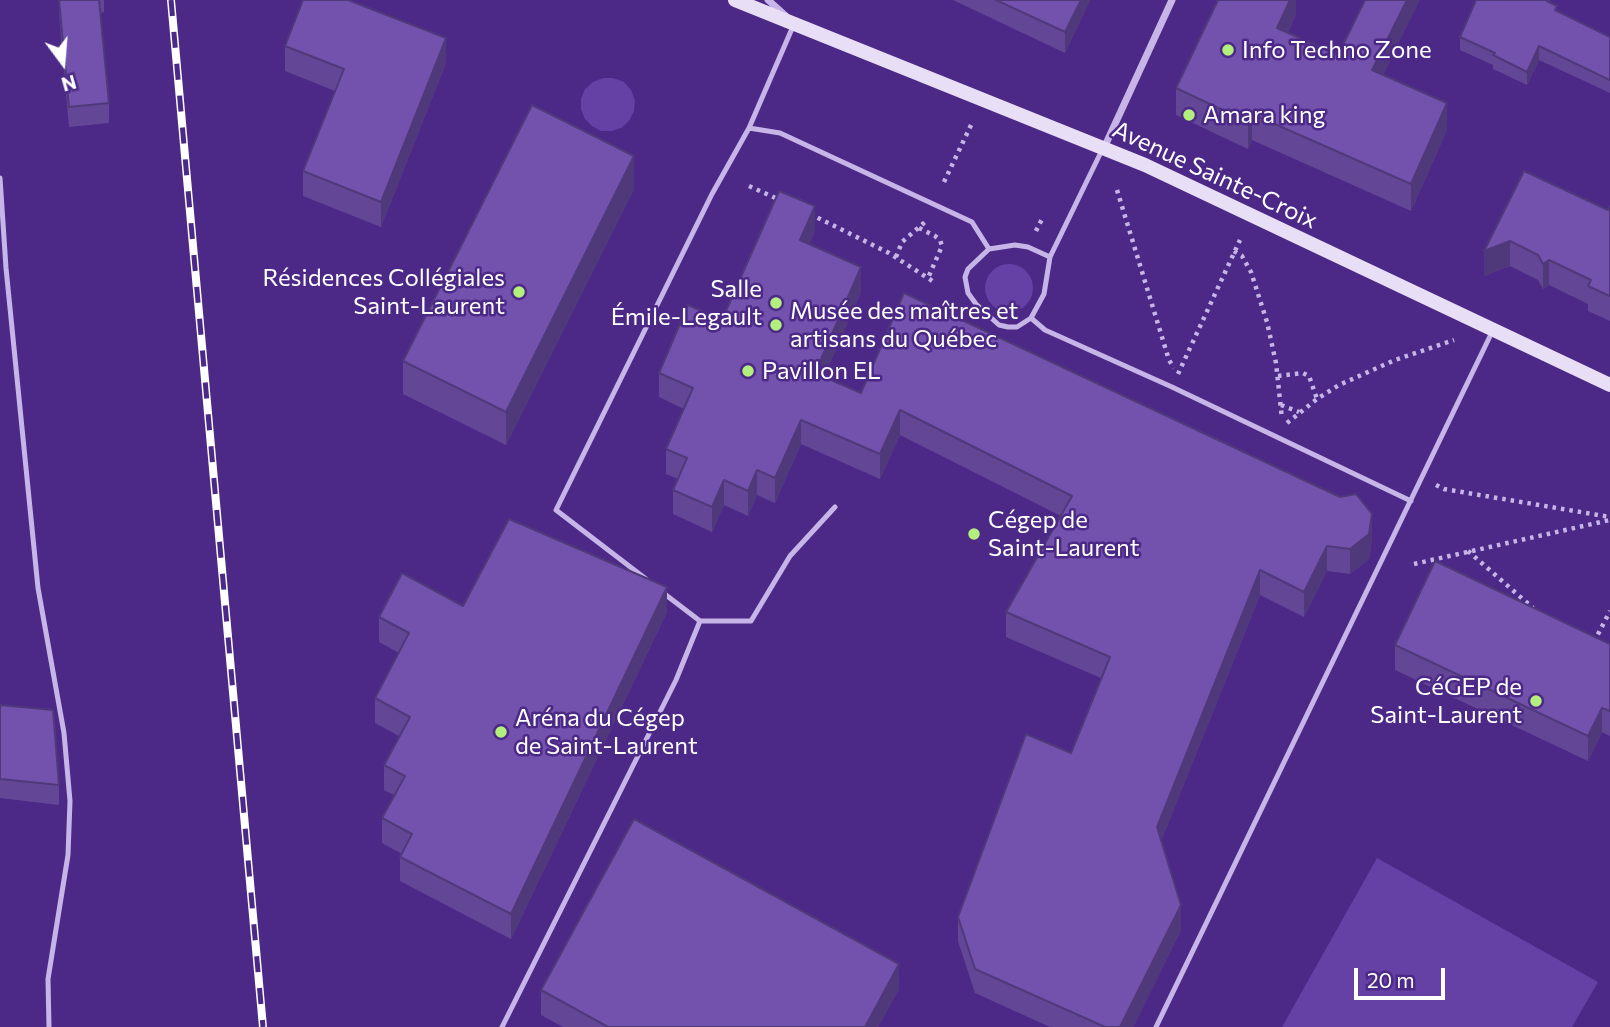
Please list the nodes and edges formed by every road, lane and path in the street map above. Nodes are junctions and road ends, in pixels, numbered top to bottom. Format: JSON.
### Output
{"nodes":[{"id":1,"x":735,"y":0,"type":"edge"},
{"id":2,"x":768,"y":0,"type":"edge"},
{"id":3,"x":1172,"y":0,"type":"edge"},
{"id":4,"x":794,"y":24,"type":"junction"},
{"id":5,"x":972,"y":123,"type":"dead end"},
{"id":6,"x":749,"y":128,"type":"junction"},
{"id":7,"x":1103,"y":148,"type":"junction"},
{"id":8,"x":0,"y":178,"type":"edge"},
{"id":9,"x":944,"y":182,"type":"dead end"},
{"id":10,"x":749,"y":186,"type":"dead end"},
{"id":11,"x":1117,"y":190,"type":"dead end"},
{"id":12,"x":782,"y":200,"type":"edge"},
{"id":13,"x":807,"y":213,"type":"edge"},
{"id":14,"x":925,"y":222,"type":"dead end"},
{"id":15,"x":919,"y":228,"type":"junction"},
{"id":16,"x":1240,"y":240,"type":"dead end"},
{"id":17,"x":989,"y":250,"type":"junction"},
{"id":18,"x":1234,"y":251,"type":"junction"},
{"id":19,"x":896,"y":257,"type":"junction"},
{"id":20,"x":1050,"y":257,"type":"junction"},
{"id":21,"x":928,"y":278,"type":"junction"},
{"id":22,"x":934,"y":282,"type":"dead end"},
{"id":23,"x":1031,"y":318,"type":"junction"},
{"id":24,"x":1494,"y":330,"type":"junction"},
{"id":25,"x":1454,"y":340,"type":"dead end"},
{"id":26,"x":1278,"y":376,"type":"junction"},
{"id":27,"x":1610,"y":384,"type":"edge"},
{"id":28,"x":1317,"y":398,"type":"junction"},
{"id":29,"x":1281,"y":405,"type":"junction"},
{"id":30,"x":1299,"y":412,"type":"junction"},
{"id":31,"x":1444,"y":489,"type":"dead end"},
{"id":32,"x":1411,"y":501,"type":"junction"},
{"id":33,"x":835,"y":507,"type":"dead end"},
{"id":34,"x":1610,"y":519,"type":"edge"},
{"id":35,"x":1468,"y":551,"type":"junction"},
{"id":36,"x":1414,"y":564,"type":"dead end"},
{"id":37,"x":649,"y":582,"type":"edge"},
{"id":38,"x":659,"y":590,"type":"edge"},
{"id":39,"x":1535,"y":610,"type":"edge"},
{"id":40,"x":1610,"y":611,"type":"edge"},
{"id":41,"x":701,"y":621,"type":"junction"},
{"id":42,"x":1592,"y":646,"type":"edge"},
{"id":43,"x":49,"y":1027,"type":"edge"},
{"id":44,"x":502,"y":1027,"type":"edge"},
{"id":45,"x":1156,"y":1027,"type":"edge"}],
"edges":[{"from":1,"to":4,"type":"main road","name":"Avenue Sainte-Croix"},
{"from":2,"to":4,"type":"street","name":"Avenue Sainte-Croix"},
{"from":3,"to":7,"type":"street"},
{"from":4,"to":6,"type":"lane"},
{"from":4,"to":7,"type":"main road","name":"Avenue Sainte-Croix"},
{"from":5,"to":9,"type":"path"},
{"from":6,"to":17,"type":"lane"},
{"from":6,"to":37,"type":"lane"},
{"from":7,"to":20,"type":"lane"},
{"from":7,"to":24,"type":"main road","name":"Avenue Sainte-Croix"},
{"from":8,"to":43,"type":"lane"},
{"from":10,"to":12,"type":"path"},
{"from":11,"to":18,"type":"path"},
{"from":13,"to":19,"type":"path"},
{"from":14,"to":15,"type":"path"},
{"from":15,"to":19,"type":"path"},
{"from":15,"to":21,"type":"path"},
{"from":16,"to":18,"type":"path"},
{"from":17,"to":20,"type":"lane"},
{"from":17,"to":23,"type":"lane"},
{"from":18,"to":26,"type":"path"},
{"from":19,"to":21,"type":"path"},
{"from":20,"to":23,"type":"lane"},
{"from":21,"to":22,"type":"path"},
{"from":23,"to":32,"type":"lane"},
{"from":24,"to":27,"type":"main road","name":"Avenue Sainte-Croix"},
{"from":24,"to":32,"type":"lane"},
{"from":25,"to":28,"type":"path"},
{"from":26,"to":28,"type":"path"},
{"from":26,"to":29,"type":"path"},
{"from":28,"to":30,"type":"path"},
{"from":29,"to":30,"type":"path"},
{"from":29,"to":30,"type":"path"},
{"from":31,"to":34,"type":"path"},
{"from":32,"to":45,"type":"lane"},
{"from":33,"to":41,"type":"lane"},
{"from":34,"to":35,"type":"path"},
{"from":35,"to":36,"type":"path"},
{"from":35,"to":39,"type":"path"},
{"from":38,"to":41,"type":"lane"},
{"from":40,"to":42,"type":"path"},
{"from":41,"to":44,"type":"lane"}]}
